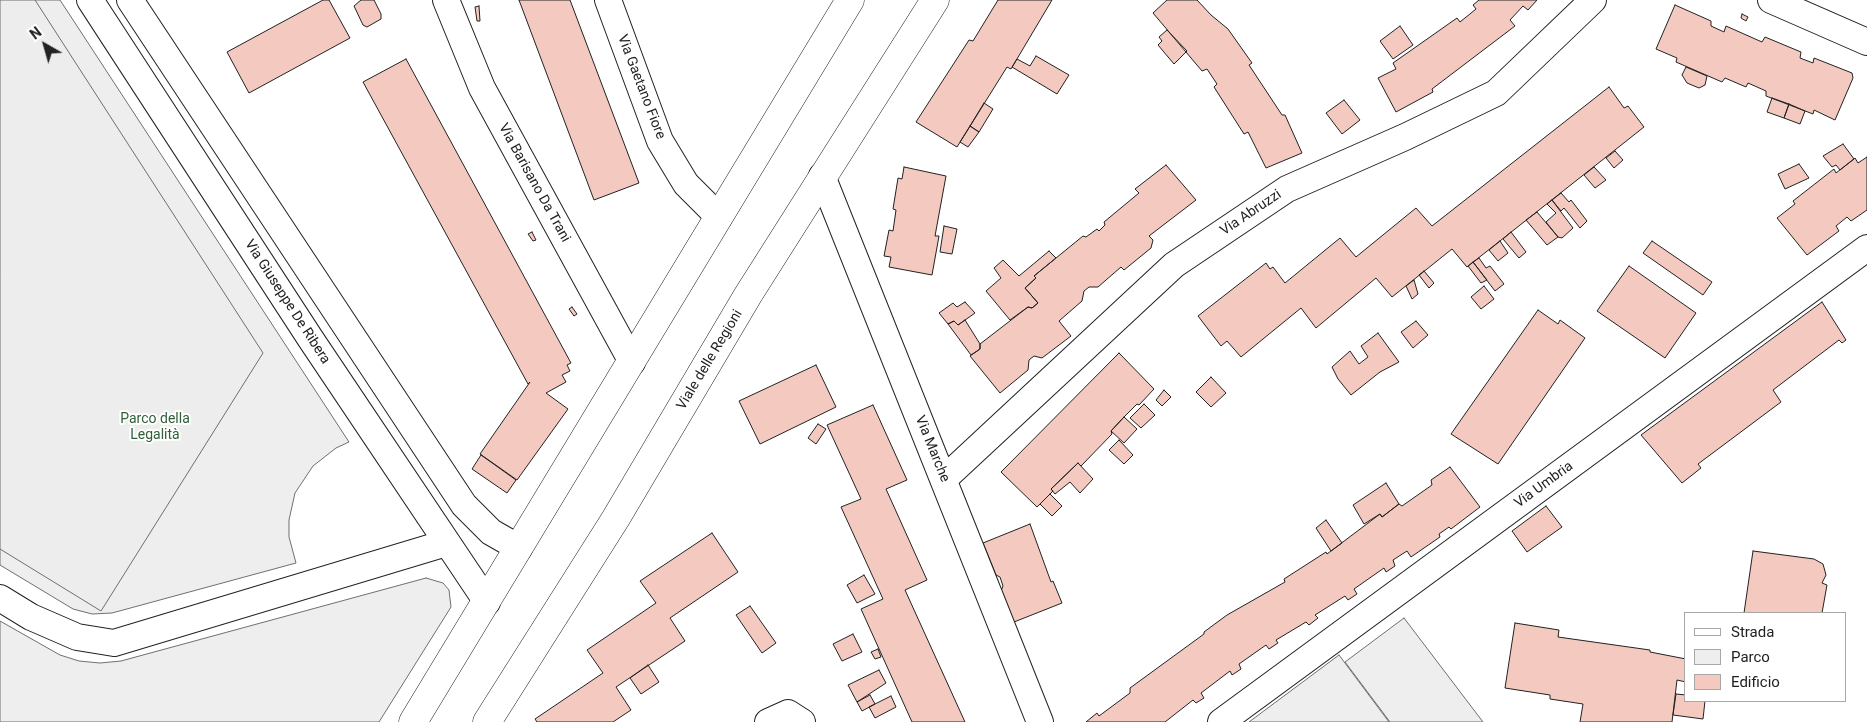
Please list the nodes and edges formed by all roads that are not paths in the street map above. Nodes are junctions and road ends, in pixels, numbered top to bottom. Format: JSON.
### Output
{"nodes":[{"id":1,"x":90,"y":0,"type":"edge"},
{"id":2,"x":130,"y":0,"type":"edge"},
{"id":3,"x":446,"y":0,"type":"edge"},
{"id":4,"x":608,"y":0,"type":"edge"},
{"id":5,"x":850,"y":0,"type":"edge"},
{"id":6,"x":935,"y":0,"type":"edge"},
{"id":7,"x":1593,"y":0,"type":"edge"},
{"id":8,"x":1779,"y":2,"type":"edge"},
{"id":9,"x":1867,"y":42,"type":"edge"},
{"id":10,"x":822,"y":176,"type":"junction"},
{"id":11,"x":718,"y":217,"type":"junction"},
{"id":12,"x":1867,"y":248,"type":"edge"},
{"id":13,"x":340,"y":319,"type":"junction"},
{"id":14,"x":310,"y":338,"type":"junction"},
{"id":15,"x":632,"y":362,"type":"junction"},
{"id":16,"x":379,"y":376,"type":"junction"},
{"id":17,"x":348,"y":395,"type":"junction"},
{"id":18,"x":944,"y":479,"type":"junction"},
{"id":19,"x":446,"y":544,"type":"junction"},
{"id":20,"x":519,"y":548,"type":"junction"},
{"id":21,"x":0,"y":598,"type":"edge"},
{"id":22,"x":487,"y":602,"type":"junction"},
{"id":23,"x":413,"y":722,"type":"edge"},
{"id":24,"x":487,"y":722,"type":"edge"},
{"id":25,"x":768,"y":722,"type":"edge"},
{"id":26,"x":802,"y":722,"type":"edge"},
{"id":27,"x":1040,"y":722,"type":"edge"},
{"id":28,"x":1221,"y":722,"type":"edge"}],
"edges":[{"from":1,"to":14,"type":"street","name":"Via Giuseppe De Ribera"},
{"from":2,"to":13,"type":"street"},
{"from":3,"to":15,"type":"street","name":"Via Barisano Da Trani"},
{"from":4,"to":11,"type":"street","name":"Via Gaetano Fiore"},
{"from":5,"to":11,"type":"street"},
{"from":6,"to":10,"type":"street","name":"Viale delle Regioni"},
{"from":7,"to":18,"type":"street","name":"Via Abruzzi"},
{"from":8,"to":9,"type":"street"},
{"from":10,"to":18,"type":"street","name":"Via Marche"},
{"from":10,"to":24,"type":"street","name":"Viale delle Regioni"},
{"from":11,"to":15,"type":"street"},
{"from":12,"to":28,"type":"street","name":"Via Umbria"},
{"from":13,"to":14,"type":"street"},
{"from":13,"to":16,"type":"street"},
{"from":14,"to":17,"type":"street","name":"Via Giuseppe De Ribera"},
{"from":15,"to":20,"type":"street"},
{"from":16,"to":17,"type":"street"},
{"from":16,"to":20,"type":"street"},
{"from":17,"to":19,"type":"street","name":"Via Giuseppe De Ribera"},
{"from":18,"to":27,"type":"street","name":"Via Marche"},
{"from":19,"to":21,"type":"street"},
{"from":19,"to":22,"type":"street","name":"Via Giuseppe De Ribera"},
{"from":20,"to":22,"type":"street"},
{"from":22,"to":23,"type":"street"},
{"from":25,"to":26,"type":"street"}]}
